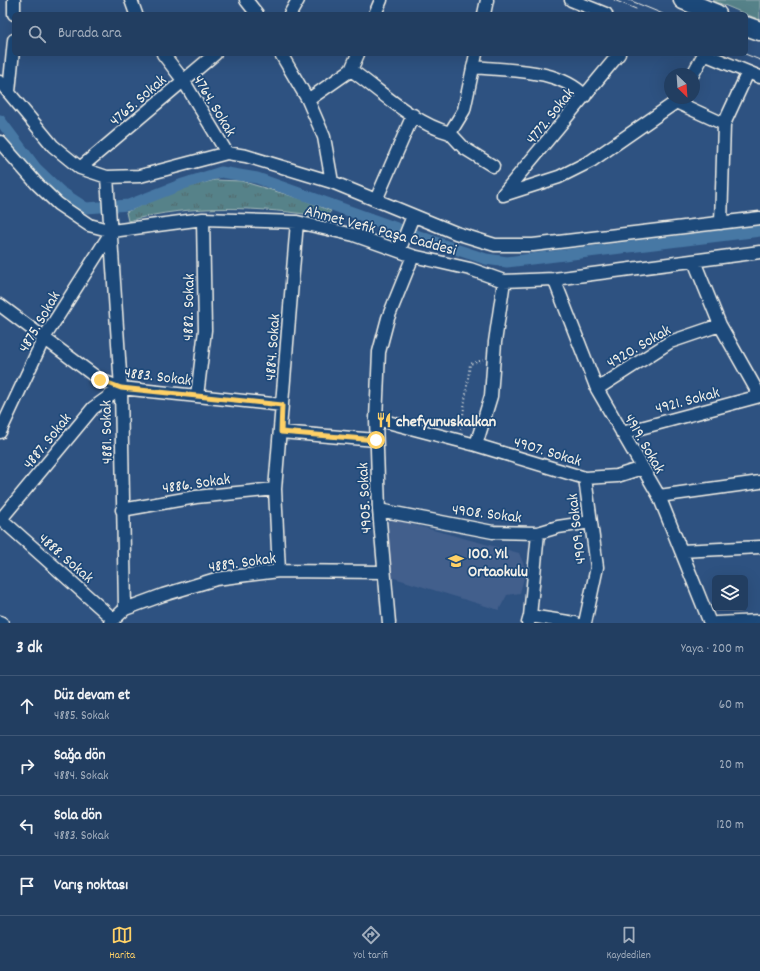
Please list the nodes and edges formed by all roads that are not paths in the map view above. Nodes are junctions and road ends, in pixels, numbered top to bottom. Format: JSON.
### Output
{"nodes":[{"id":1,"x":14,"y":0,"type":"edge"},
{"id":2,"x":131,"y":0,"type":"edge"},
{"id":3,"x":246,"y":0,"type":"edge"},
{"id":4,"x":298,"y":0,"type":"edge"},
{"id":5,"x":381,"y":0,"type":"edge"},
{"id":6,"x":487,"y":0,"type":"edge"},
{"id":7,"x":571,"y":0,"type":"edge"},
{"id":8,"x":683,"y":0,"type":"edge"},
{"id":9,"x":14,"y":12,"type":"edge"},
{"id":10,"x":135,"y":12,"type":"edge"},
{"id":11,"x":255,"y":12,"type":"edge"},
{"id":12,"x":291,"y":12,"type":"edge"},
{"id":13,"x":376,"y":12,"type":"edge"},
{"id":14,"x":484,"y":12,"type":"edge"},
{"id":15,"x":601,"y":12,"type":"edge"},
{"id":16,"x":713,"y":12,"type":"edge"},
{"id":17,"x":748,"y":27,"type":"edge"},
{"id":18,"x":760,"y":31,"type":"edge"},
{"id":19,"x":12,"y":56,"type":"edge"},
{"id":20,"x":165,"y":56,"type":"edge"},
{"id":21,"x":213,"y":56,"type":"edge"},
{"id":22,"x":282,"y":56,"type":"edge"},
{"id":23,"x":357,"y":56,"type":"edge"},
{"id":24,"x":476,"y":56,"type":"edge"},
{"id":25,"x":617,"y":56,"type":"edge"},
{"id":26,"x":703,"y":56,"type":"edge"},
{"id":27,"x":709,"y":56,"type":"edge"},
{"id":28,"x":473,"y":67,"type":"junction"},
{"id":29,"x":696,"y":68,"type":"edge"},
{"id":30,"x":352,"y":70,"type":"junction"},
{"id":31,"x":748,"y":72,"type":"junction"},
{"id":32,"x":760,"y":77,"type":"edge"},
{"id":33,"x":183,"y":80,"type":"junction"},
{"id":34,"x":0,"y":82,"type":"edge"},
{"id":35,"x":9,"y":92,"type":"junction"},
{"id":36,"x":585,"y":96,"type":"junction"},
{"id":37,"x":308,"y":100,"type":"junction"},
{"id":38,"x":672,"y":104,"type":"edge"},
{"id":39,"x":686,"y":104,"type":"edge"},
{"id":40,"x":413,"y":116,"type":"junction"},
{"id":41,"x":724,"y":124,"type":"junction"},
{"id":42,"x":450,"y":133,"type":"junction"},
{"id":43,"x":2,"y":149,"type":"edge"},
{"id":44,"x":227,"y":153,"type":"junction"},
{"id":45,"x":493,"y":166,"type":"dead end"},
{"id":46,"x":80,"y":168,"type":"junction"},
{"id":47,"x":107,"y":177,"type":"junction"},
{"id":48,"x":332,"y":182,"type":"junction"},
{"id":49,"x":376,"y":200,"type":"junction"},
{"id":50,"x":760,"y":218,"type":"edge"},
{"id":51,"x":203,"y":219,"type":"junction"},
{"id":52,"x":297,"y":222,"type":"junction"},
{"id":53,"x":721,"y":223,"type":"junction"},
{"id":54,"x":409,"y":226,"type":"junction"},
{"id":55,"x":112,"y":231,"type":"junction"},
{"id":56,"x":399,"y":251,"type":"junction"},
{"id":57,"x":760,"y":252,"type":"edge"},
{"id":58,"x":413,"y":256,"type":"junction"},
{"id":59,"x":694,"y":261,"type":"junction"},
{"id":60,"x":554,"y":279,"type":"junction"},
{"id":61,"x":504,"y":280,"type":"junction"},
{"id":62,"x":0,"y":305,"type":"edge"},
{"id":63,"x":720,"y":325,"type":"junction"},
{"id":64,"x":44,"y":338,"type":"junction"},
{"id":65,"x":121,"y":388,"type":"junction"},
{"id":66,"x":597,"y":389,"type":"junction"},
{"id":67,"x":197,"y":396,"type":"junction"},
{"id":68,"x":760,"y":396,"type":"edge"},
{"id":69,"x":282,"y":405,"type":"junction"},
{"id":70,"x":376,"y":419,"type":"junction"},
{"id":71,"x":0,"y":432,"type":"edge"},
{"id":72,"x":281,"y":432,"type":"junction"},
{"id":73,"x":622,"y":433,"type":"junction"},
{"id":74,"x":376,"y":440,"type":"junction"},
{"id":75,"x":476,"y":445,"type":"junction"},
{"id":76,"x":642,"y":468,"type":"junction"},
{"id":77,"x":585,"y":478,"type":"junction"},
{"id":78,"x":760,"y":482,"type":"edge"},
{"id":79,"x":275,"y":489,"type":"junction"},
{"id":80,"x":659,"y":496,"type":"junction"},
{"id":81,"x":122,"y":510,"type":"junction"},
{"id":82,"x":378,"y":510,"type":"junction"},
{"id":83,"x":1,"y":519,"type":"edge"},
{"id":84,"x":591,"y":522,"type":"junction"},
{"id":85,"x":538,"y":533,"type":"junction"},
{"id":86,"x":760,"y":547,"type":"edge"},
{"id":87,"x":681,"y":551,"type":"junction"},
{"id":88,"x":279,"y":571,"type":"junction"},
{"id":89,"x":384,"y":572,"type":"junction"},
{"id":90,"x":125,"y":609,"type":"junction"},
{"id":91,"x":529,"y":620,"type":"edge"},
{"id":92,"x":111,"y":621,"type":"edge"},
{"id":93,"x":760,"y":621,"type":"edge"},
{"id":94,"x":389,"y":623,"type":"edge"},
{"id":95,"x":575,"y":623,"type":"edge"},
{"id":96,"x":585,"y":623,"type":"edge"},
{"id":97,"x":710,"y":623,"type":"edge"},
{"id":98,"x":716,"y":623,"type":"edge"}],
"edges":[{"from":1,"to":9,"type":"street"},
{"from":2,"to":10,"type":"street"},
{"from":3,"to":11,"type":"street"},
{"from":4,"to":12,"type":"street"},
{"from":5,"to":13,"type":"street"},
{"from":6,"to":14,"type":"street"},
{"from":7,"to":15,"type":"street"},
{"from":8,"to":16,"type":"highway"},
{"from":17,"to":18,"type":"highway"},
{"from":19,"to":35,"type":"street"},
{"from":20,"to":33,"type":"street","name":"4764. Sokak"},
{"from":21,"to":33,"type":"street","name":"4765. Sokak"},
{"from":22,"to":37,"type":"street"},
{"from":23,"to":30,"type":"street"},
{"from":24,"to":28,"type":"street"},
{"from":25,"to":36,"type":"street","name":"4772. Sokak"},
{"from":26,"to":29,"type":"street"},
{"from":27,"to":31,"type":"street"},
{"from":28,"to":36,"type":"street"},
{"from":28,"to":42,"type":"street"},
{"from":30,"to":37,"type":"street"},
{"from":30,"to":40,"type":"street"},
{"from":31,"to":32,"type":"street"},
{"from":31,"to":41,"type":"street"},
{"from":33,"to":44,"type":"street","name":"4764. Sokak"},
{"from":33,"to":46,"type":"street","name":"4765. Sokak"},
{"from":34,"to":35,"type":"street"},
{"from":35,"to":46,"type":"street"},
{"from":36,"to":38,"type":"street","name":"4772. Sokak"},
{"from":37,"to":48,"type":"street"},
{"from":39,"to":41,"type":"street"},
{"from":40,"to":42,"type":"street"},
{"from":40,"to":49,"type":"street"},
{"from":41,"to":53,"type":"street"},
{"from":42,"to":45,"type":"street"},
{"from":43,"to":55,"type":"street","name":"Ahmet Vefik Paşa Caddesi"},
{"from":44,"to":47,"type":"street"},
{"from":44,"to":48,"type":"street"},
{"from":46,"to":47,"type":"street"},
{"from":47,"to":55,"type":"street","name":"4881. Sokak"},
{"from":48,"to":49,"type":"street"},
{"from":49,"to":54,"type":"street"},
{"from":50,"to":53,"type":"street"},
{"from":51,"to":52,"type":"street","name":"Ahmet Vefik Paşa Caddesi"},
{"from":51,"to":55,"type":"street","name":"Ahmet Vefik Paşa Caddesi"},
{"from":51,"to":67,"type":"street","name":"4882. Sokak"},
{"from":52,"to":56,"type":"street","name":"Ahmet Vefik Paşa Caddesi"},
{"from":52,"to":69,"type":"street","name":"4884. Sokak"},
{"from":53,"to":54,"type":"street"},
{"from":54,"to":56,"type":"street"},
{"from":55,"to":64,"type":"street","name":"4875. Sokak"},
{"from":55,"to":65,"type":"street","name":"4881. Sokak"},
{"from":56,"to":58,"type":"street","name":"Ahmet Vefik Paşa Caddesi"},
{"from":57,"to":59,"type":"street","name":"Ahmet Vefik Paşa Caddesi"},
{"from":58,"to":61,"type":"street","name":"Ahmet Vefik Paşa Caddesi"},
{"from":58,"to":70,"type":"street","name":"4905. Sokak"},
{"from":59,"to":60,"type":"street","name":"Ahmet Vefik Paşa Caddesi"},
{"from":59,"to":63,"type":"street"},
{"from":60,"to":61,"type":"street","name":"Ahmet Vefik Paşa Caddesi"},
{"from":60,"to":66,"type":"street","name":"4919. Sokak"},
{"from":61,"to":75,"type":"street"},
{"from":62,"to":64,"type":"street","name":"4883. Sokak"},
{"from":63,"to":66,"type":"street","name":"4920. Sokak"},
{"from":63,"to":68,"type":"street"},
{"from":64,"to":65,"type":"street","name":"4883. Sokak"},
{"from":64,"to":71,"type":"street","name":"4875. Sokak"},
{"from":65,"to":67,"type":"street","name":"4883. Sokak"},
{"from":65,"to":81,"type":"street","name":"4881. Sokak"},
{"from":65,"to":83,"type":"street","name":"4887. Sokak"},
{"from":66,"to":73,"type":"street","name":"4919. Sokak"},
{"from":67,"to":69,"type":"street","name":"4883. Sokak"},
{"from":68,"to":73,"type":"street","name":"4921. Sokak"},
{"from":69,"to":72,"type":"street","name":"4884. Sokak"},
{"from":70,"to":74,"type":"street","name":"4905. Sokak"},
{"from":70,"to":75,"type":"street","name":"4907. Sokak"},
{"from":72,"to":74,"type":"street"},
{"from":72,"to":79,"type":"street","name":"4884. Sokak"},
{"from":73,"to":76,"type":"street","name":"4919. Sokak"},
{"from":74,"to":82,"type":"street","name":"4905. Sokak"},
{"from":75,"to":77,"type":"street","name":"4907. Sokak"},
{"from":76,"to":77,"type":"street","name":"4907. Sokak"},
{"from":76,"to":80,"type":"street","name":"4919. Sokak"},
{"from":77,"to":84,"type":"street","name":"4909. Sokak"},
{"from":78,"to":80,"type":"street"},
{"from":79,"to":81,"type":"street","name":"4886. Sokak"},
{"from":79,"to":88,"type":"street","name":"4884. Sokak"},
{"from":80,"to":87,"type":"street","name":"4919. Sokak"},
{"from":81,"to":90,"type":"street","name":"4881. Sokak"},
{"from":82,"to":85,"type":"street","name":"4908. Sokak"},
{"from":82,"to":89,"type":"street","name":"4905. Sokak"},
{"from":83,"to":92,"type":"street","name":"4888. Sokak"},
{"from":84,"to":85,"type":"street","name":"4908. Sokak"},
{"from":84,"to":96,"type":"street","name":"4909. Sokak"},
{"from":85,"to":91,"type":"street"},
{"from":86,"to":87,"type":"street"},
{"from":87,"to":97,"type":"street","name":"4919. Sokak"},
{"from":88,"to":89,"type":"street","name":"4889. Sokak"},
{"from":88,"to":90,"type":"street","name":"4889. Sokak"},
{"from":89,"to":94,"type":"street","name":"4905. Sokak"},
{"from":90,"to":92,"type":"street","name":"4889. Sokak"},
{"from":91,"to":95,"type":"street"},
{"from":93,"to":98,"type":"street"}]}
